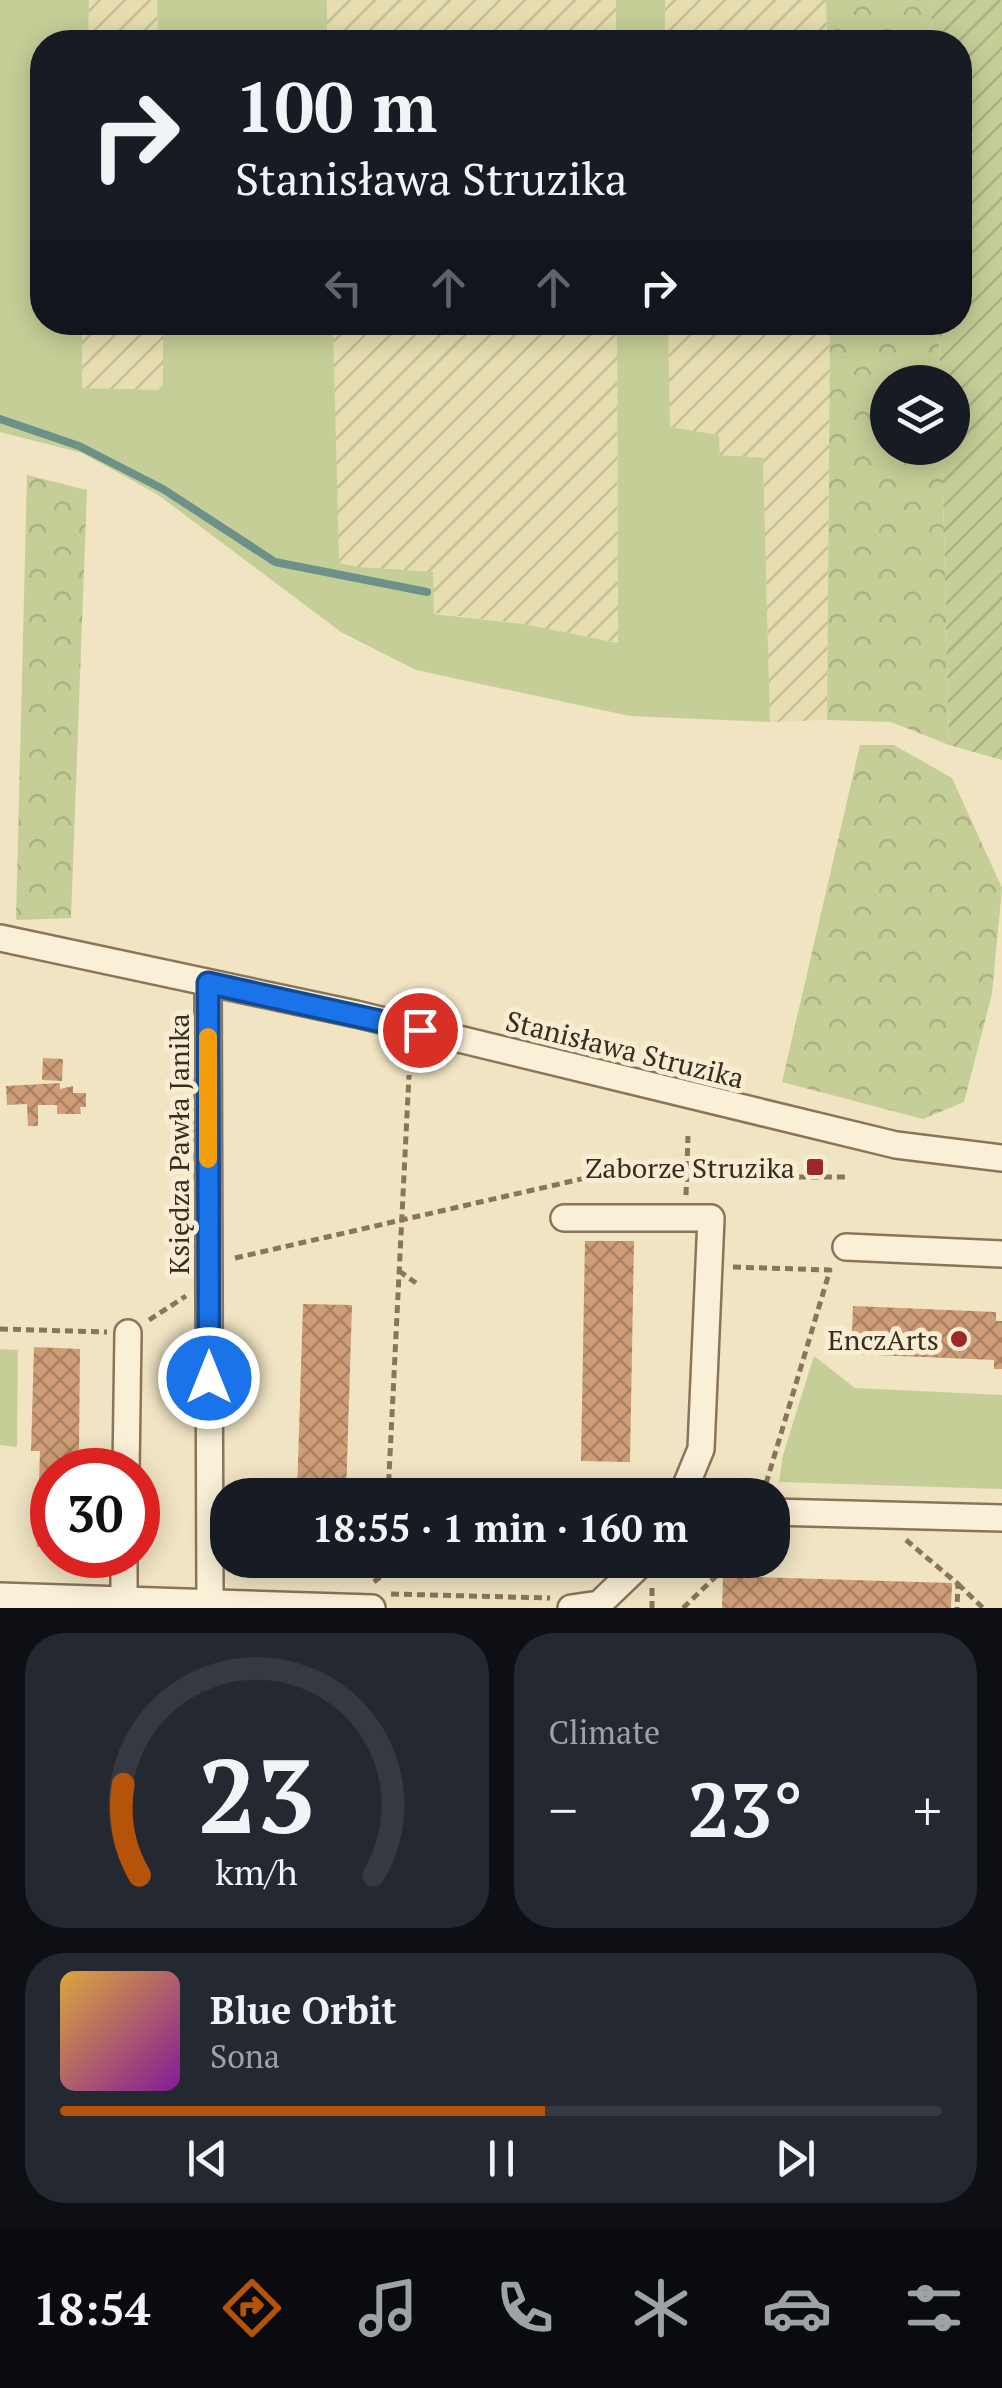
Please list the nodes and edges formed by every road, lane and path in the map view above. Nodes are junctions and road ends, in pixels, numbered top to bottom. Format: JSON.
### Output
{"nodes":[{"id":1,"x":0,"y":938,"type":"edge"},
{"id":2,"x":208,"y":983,"type":"junction"},
{"id":3,"x":409,"y":1074,"type":"dead end"},
{"id":4,"x":1002,"y":1158,"type":"edge"},
{"id":5,"x":848,"y":1176,"type":"dead end"},
{"id":6,"x":401,"y":1218,"type":"junction"},
{"id":7,"x":564,"y":1218,"type":"dead end"},
{"id":8,"x":846,"y":1247,"type":"dead end"},
{"id":9,"x":1002,"y":1254,"type":"edge"},
{"id":10,"x":209,"y":1264,"type":"junction"},
{"id":11,"x":734,"y":1267,"type":"dead end"},
{"id":12,"x":399,"y":1272,"type":"junction"},
{"id":13,"x":416,"y":1283,"type":"dead end"},
{"id":14,"x":128,"y":1333,"type":"dead end"},
{"id":15,"x":126,"y":1448,"type":"edge"},
{"id":16,"x":389,"y":1478,"type":"edge"},
{"id":17,"x":689,"y":1478,"type":"edge"},
{"id":18,"x":768,"y":1478,"type":"edge"},
{"id":19,"x":790,"y":1512,"type":"edge"},
{"id":20,"x":1002,"y":1518,"type":"edge"},
{"id":21,"x":906,"y":1540,"type":"dead end"},
{"id":22,"x":124,"y":1578,"type":"edge"},
{"id":23,"x":626,"y":1578,"type":"edge"},
{"id":24,"x":715,"y":1578,"type":"edge"},
{"id":25,"x":958,"y":1584,"type":"junction"},
{"id":26,"x":0,"y":1596,"type":"edge"},
{"id":27,"x":124,"y":1601,"type":"junction"},
{"id":28,"x":377,"y":1601,"type":"edge"},
{"id":29,"x":566,"y":1603,"type":"edge"},
{"id":30,"x":210,"y":1606,"type":"edge"},
{"id":31,"x":683,"y":1608,"type":"edge"},
{"id":32,"x":957,"y":1608,"type":"edge"},
{"id":33,"x":983,"y":1608,"type":"edge"}],
"edges":[{"from":1,"to":2,"type":"street","name":"Stanisława Struzika"},
{"from":2,"to":4,"type":"street","name":"Stanisława Struzika"},
{"from":2,"to":10,"type":"street","name":"Księdza Pawła Janika"},
{"from":3,"to":6,"type":"path"},
{"from":5,"to":6,"type":"path"},
{"from":6,"to":10,"type":"path"},
{"from":6,"to":12,"type":"path"},
{"from":7,"to":17,"type":"street"},
{"from":8,"to":9,"type":"street"},
{"from":10,"to":30,"type":"street","name":"Księdza Pawła Janika"},
{"from":11,"to":18,"type":"path"},
{"from":12,"to":13,"type":"path"},
{"from":12,"to":16,"type":"path"},
{"from":14,"to":15,"type":"street"},
{"from":19,"to":20,"type":"street"},
{"from":21,"to":25,"type":"path"},
{"from":22,"to":27,"type":"street"},
{"from":23,"to":29,"type":"street"},
{"from":24,"to":31,"type":"path"},
{"from":25,"to":32,"type":"path"},
{"from":25,"to":33,"type":"path"},
{"from":26,"to":27,"type":"street"},
{"from":27,"to":30,"type":"street"},
{"from":28,"to":29,"type":"path"},
{"from":28,"to":30,"type":"street"}]}
